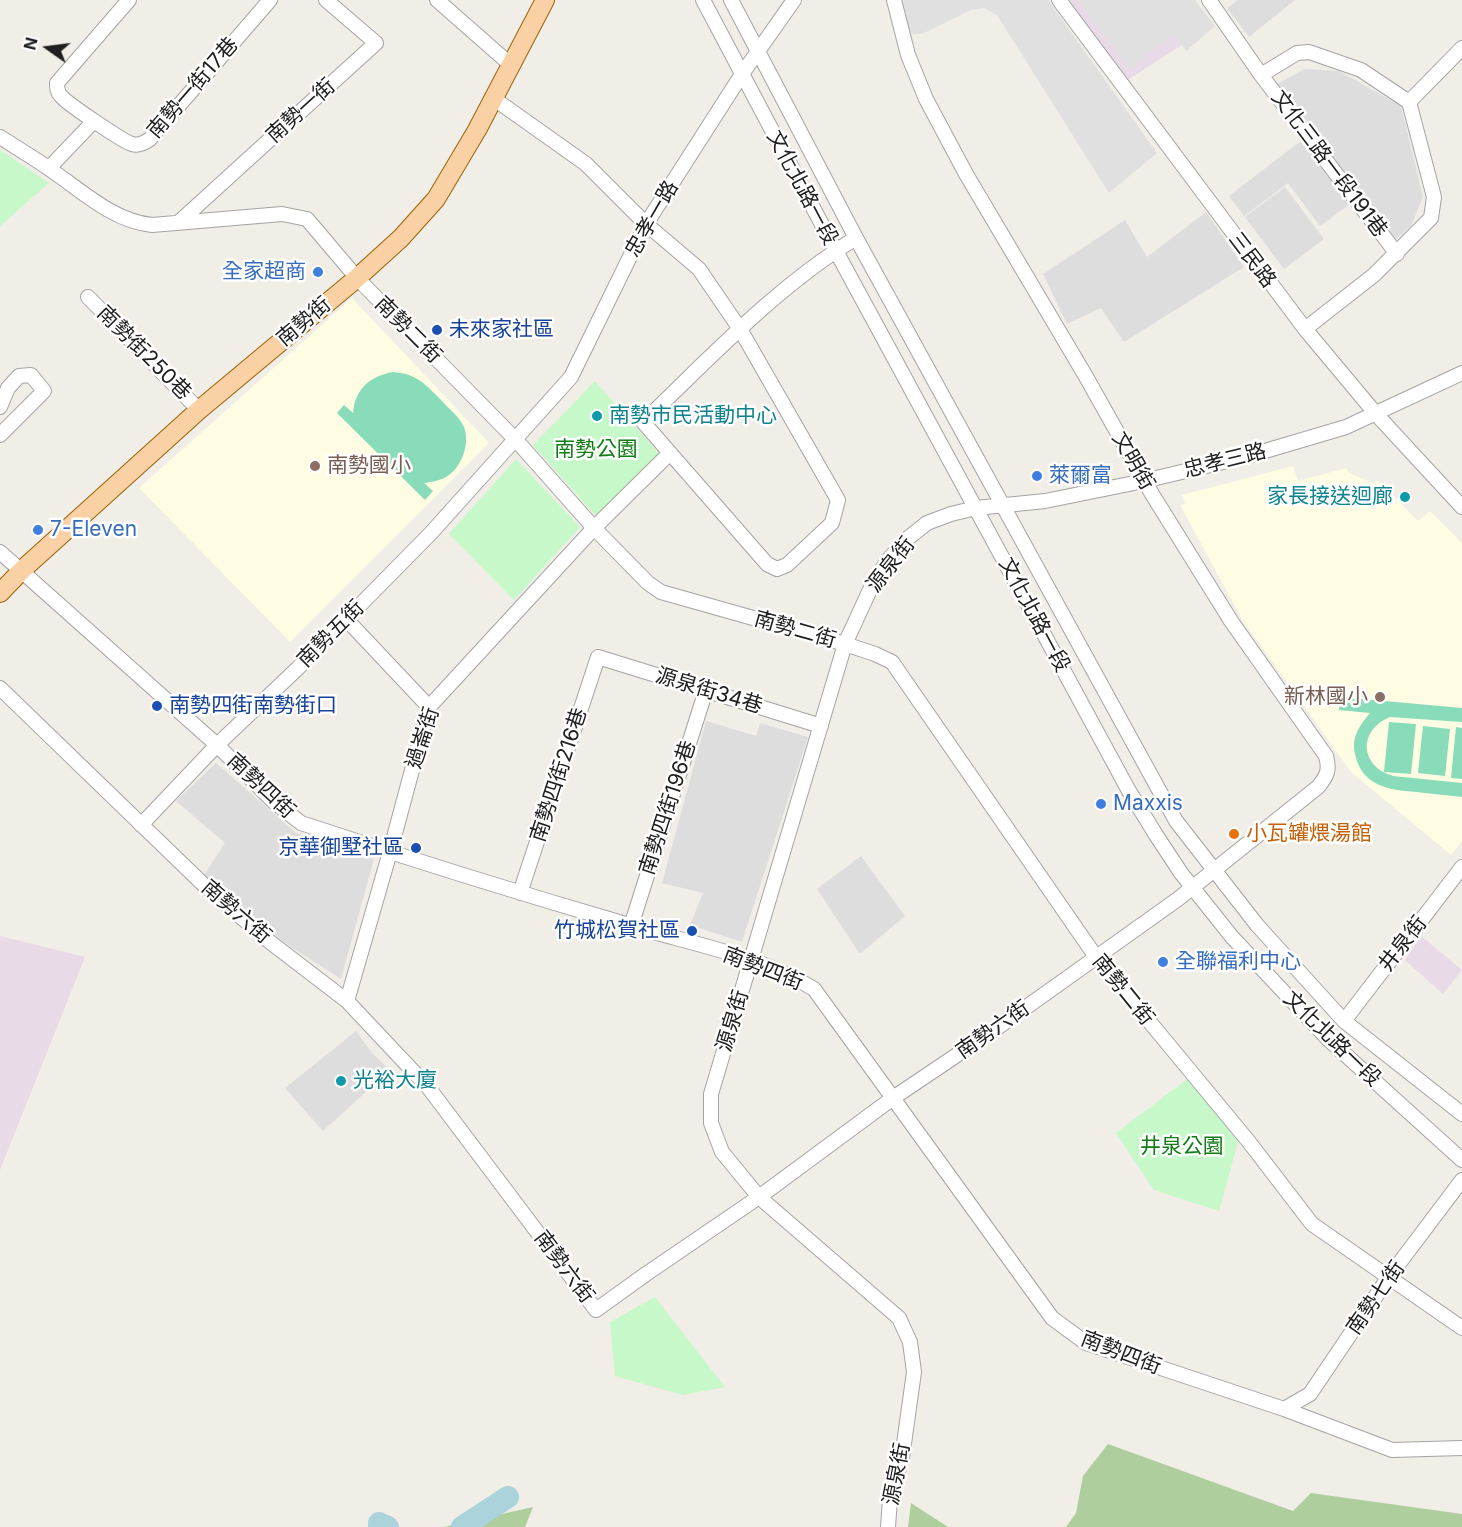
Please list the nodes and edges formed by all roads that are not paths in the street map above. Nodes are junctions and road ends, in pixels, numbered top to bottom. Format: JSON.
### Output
{"nodes":[{"id":1,"x":129,"y":0,"type":"edge"},
{"id":2,"x":270,"y":0,"type":"edge"},
{"id":3,"x":326,"y":0,"type":"edge"},
{"id":4,"x":437,"y":0,"type":"edge"},
{"id":5,"x":545,"y":0,"type":"edge"},
{"id":6,"x":703,"y":0,"type":"edge"},
{"id":7,"x":731,"y":0,"type":"edge"},
{"id":8,"x":794,"y":0,"type":"edge"},
{"id":9,"x":894,"y":0,"type":"edge"},
{"id":10,"x":1059,"y":0,"type":"edge"},
{"id":11,"x":1209,"y":0,"type":"edge"},
{"id":12,"x":1462,"y":48,"type":"edge"},
{"id":13,"x":758,"y":51,"type":"junction"},
{"id":14,"x":511,"y":65,"type":"junction"},
{"id":15,"x":742,"y":74,"type":"junction"},
{"id":16,"x":1261,"y":75,"type":"junction"},
{"id":17,"x":493,"y":98,"type":"junction"},
{"id":18,"x":1409,"y":102,"type":"junction"},
{"id":19,"x":94,"y":121,"type":"junction"},
{"id":20,"x":0,"y":137,"type":"edge"},
{"id":21,"x":49,"y":168,"type":"junction"},
{"id":22,"x":178,"y":223,"type":"junction"},
{"id":23,"x":646,"y":224,"type":"junction"},
{"id":24,"x":856,"y":238,"type":"junction"},
{"id":25,"x":836,"y":251,"type":"junction"},
{"id":26,"x":1397,"y":254,"type":"junction"},
{"id":27,"x":357,"y":278,"type":"junction"},
{"id":28,"x":88,"y":297,"type":"dead end"},
{"id":29,"x":740,"y":329,"type":"junction"},
{"id":30,"x":1305,"y":329,"type":"junction"},
{"id":31,"x":1462,"y":373,"type":"edge"},
{"id":32,"x":0,"y":408,"type":"edge"},
{"id":33,"x":200,"y":410,"type":"junction"},
{"id":34,"x":1376,"y":414,"type":"junction"},
{"id":35,"x":0,"y":435,"type":"edge"},
{"id":36,"x":516,"y":440,"type":"junction"},
{"id":37,"x":670,"y":453,"type":"junction"},
{"id":38,"x":1144,"y":481,"type":"junction"},
{"id":39,"x":1004,"y":505,"type":"junction"},
{"id":40,"x":1462,"y":507,"type":"edge"},
{"id":41,"x":976,"y":508,"type":"junction"},
{"id":42,"x":594,"y":528,"type":"junction"},
{"id":43,"x":0,"y":552,"type":"edge"},
{"id":44,"x":22,"y":570,"type":"junction"},
{"id":45,"x":0,"y":593,"type":"edge"},
{"id":46,"x":346,"y":620,"type":"junction"},
{"id":47,"x":844,"y":644,"type":"junction"},
{"id":48,"x":598,"y":657,"type":"joint"},
{"id":49,"x":0,"y":688,"type":"edge"},
{"id":50,"x":706,"y":690,"type":"junction"},
{"id":51,"x":429,"y":707,"type":"junction"},
{"id":52,"x":821,"y":726,"type":"junction"},
{"id":53,"x":217,"y":745,"type":"junction"},
{"id":54,"x":141,"y":825,"type":"junction"},
{"id":55,"x":390,"y":852,"type":"junction"},
{"id":56,"x":1462,"y":867,"type":"edge"},
{"id":57,"x":1214,"y":872,"type":"junction"},
{"id":58,"x":1193,"y":888,"type":"junction"},
{"id":59,"x":520,"y":893,"type":"junction"},
{"id":60,"x":631,"y":926,"type":"junction"},
{"id":61,"x":1096,"y":957,"type":"junction"},
{"id":62,"x":751,"y":961,"type":"junction"},
{"id":63,"x":347,"y":1001,"type":"junction"},
{"id":64,"x":1344,"y":1021,"type":"junction"},
{"id":65,"x":893,"y":1098,"type":"junction"},
{"id":66,"x":1462,"y":1114,"type":"edge"},
{"id":67,"x":1462,"y":1160,"type":"edge"},
{"id":68,"x":1462,"y":1180,"type":"edge"},
{"id":69,"x":759,"y":1197,"type":"junction"},
{"id":70,"x":1388,"y":1278,"type":"junction"},
{"id":71,"x":1462,"y":1328,"type":"edge"},
{"id":72,"x":1284,"y":1409,"type":"junction"},
{"id":73,"x":1462,"y":1448,"type":"edge"},
{"id":74,"x":888,"y":1527,"type":"edge"}],
"edges":[{"from":1,"to":19,"type":"street","name":"南勢一街17巷"},
{"from":2,"to":19,"type":"street","name":"南勢一街17巷"},
{"from":3,"to":22,"type":"street","name":"南勢一街"},
{"from":4,"to":14,"type":"street"},
{"from":5,"to":14,"type":"main road","name":"南勢街"},
{"from":6,"to":15,"type":"street","name":"文化北路一段"},
{"from":7,"to":13,"type":"street","name":"文化北路一段"},
{"from":8,"to":13,"type":"street","name":"忠孝一路"},
{"from":9,"to":38,"type":"street","name":"文明街"},
{"from":10,"to":30,"type":"street","name":"三民路"},
{"from":11,"to":16,"type":"street","name":"文化三路一段191巷"},
{"from":12,"to":18,"type":"street"},
{"from":13,"to":15,"type":"street","name":"忠孝一路"},
{"from":13,"to":24,"type":"street","name":"文化北路一段"},
{"from":14,"to":17,"type":"main road","name":"南勢街"},
{"from":15,"to":23,"type":"street","name":"忠孝一路"},
{"from":15,"to":25,"type":"street","name":"文化北路一段"},
{"from":16,"to":18,"type":"street","name":"文化三路一段191巷"},
{"from":16,"to":26,"type":"street","name":"文化三路一段191巷"},
{"from":17,"to":23,"type":"street"},
{"from":17,"to":27,"type":"main road","name":"南勢街"},
{"from":18,"to":26,"type":"street","name":"文化三路一段191巷"},
{"from":19,"to":21,"type":"street"},
{"from":20,"to":21,"type":"street","name":"南勢二街"},
{"from":21,"to":22,"type":"street","name":"南勢二街"},
{"from":22,"to":27,"type":"street","name":"南勢二街"},
{"from":23,"to":29,"type":"street"},
{"from":23,"to":36,"type":"street","name":"忠孝一路"},
{"from":24,"to":25,"type":"street"},
{"from":24,"to":39,"type":"street","name":"文化北路一段"},
{"from":25,"to":29,"type":"street"},
{"from":25,"to":41,"type":"street","name":"文化北路一段"},
{"from":26,"to":30,"type":"street","name":"文化三路一段191巷"},
{"from":27,"to":33,"type":"main road","name":"南勢街"},
{"from":27,"to":36,"type":"street","name":"南勢二街"},
{"from":28,"to":33,"type":"street","name":"南勢街250巷"},
{"from":29,"to":37,"type":"street"},
{"from":29,"to":37,"type":"street"},
{"from":30,"to":34,"type":"street","name":"三民路"},
{"from":31,"to":34,"type":"street","name":"忠孝三路"},
{"from":32,"to":35,"type":"street"},
{"from":33,"to":44,"type":"main road","name":"南勢街"},
{"from":34,"to":38,"type":"street","name":"忠孝三路"},
{"from":34,"to":40,"type":"street","name":"三民路"},
{"from":36,"to":42,"type":"street","name":"南勢二街"},
{"from":36,"to":46,"type":"street","name":"南勢五街"},
{"from":37,"to":42,"type":"street","name":"過崙街"},
{"from":38,"to":39,"type":"street","name":"忠孝三路"},
{"from":38,"to":57,"type":"street","name":"文明街"},
{"from":39,"to":41,"type":"street","name":"忠孝三路"},
{"from":39,"to":57,"type":"street","name":"文化北路一段"},
{"from":41,"to":47,"type":"street","name":"源泉街"},
{"from":41,"to":58,"type":"street","name":"文化北路一段"},
{"from":42,"to":47,"type":"street","name":"南勢二街"},
{"from":42,"to":51,"type":"street","name":"過崙街"},
{"from":43,"to":44,"type":"street","name":"南勢四街"},
{"from":44,"to":45,"type":"main road","name":"南勢街"},
{"from":44,"to":53,"type":"street","name":"南勢四街"},
{"from":46,"to":51,"type":"street"},
{"from":46,"to":53,"type":"street","name":"南勢五街"},
{"from":47,"to":52,"type":"street","name":"源泉街"},
{"from":47,"to":61,"type":"street","name":"南勢二街"},
{"from":48,"to":50,"type":"street","name":"源泉街34巷"},
{"from":48,"to":59,"type":"street","name":"南勢四街216巷"},
{"from":49,"to":54,"type":"street","name":"南勢六街"},
{"from":50,"to":52,"type":"street","name":"源泉街34巷"},
{"from":50,"to":60,"type":"street","name":"南勢四街196巷"},
{"from":51,"to":55,"type":"street","name":"過崙街"},
{"from":52,"to":62,"type":"street","name":"源泉街"},
{"from":53,"to":54,"type":"street","name":"南勢五街"},
{"from":53,"to":55,"type":"street","name":"南勢四街"},
{"from":54,"to":63,"type":"street","name":"南勢六街"},
{"from":55,"to":59,"type":"street","name":"南勢四街"},
{"from":55,"to":63,"type":"street","name":"過崙街"},
{"from":56,"to":64,"type":"street","name":"井泉街"},
{"from":57,"to":58,"type":"street","name":"南勢六街"},
{"from":57,"to":64,"type":"street","name":"文化北路一段"},
{"from":58,"to":61,"type":"street","name":"南勢六街"},
{"from":58,"to":67,"type":"street","name":"文化北路一段"},
{"from":59,"to":60,"type":"street","name":"南勢四街"},
{"from":60,"to":62,"type":"street","name":"南勢四街"},
{"from":61,"to":65,"type":"street","name":"南勢六街"},
{"from":61,"to":70,"type":"street","name":"南勢二街"},
{"from":62,"to":65,"type":"street","name":"南勢四街"},
{"from":62,"to":69,"type":"street","name":"源泉街"},
{"from":63,"to":69,"type":"street","name":"南勢六街"},
{"from":64,"to":66,"type":"street","name":"文化北路一段"},
{"from":65,"to":69,"type":"street","name":"南勢六街"},
{"from":65,"to":72,"type":"street","name":"南勢四街"},
{"from":68,"to":70,"type":"street","name":"南勢七街"},
{"from":69,"to":74,"type":"street","name":"源泉街"},
{"from":70,"to":71,"type":"street","name":"南勢二街"},
{"from":70,"to":72,"type":"street","name":"南勢七街"},
{"from":72,"to":73,"type":"street","name":"南勢四街"}]}
